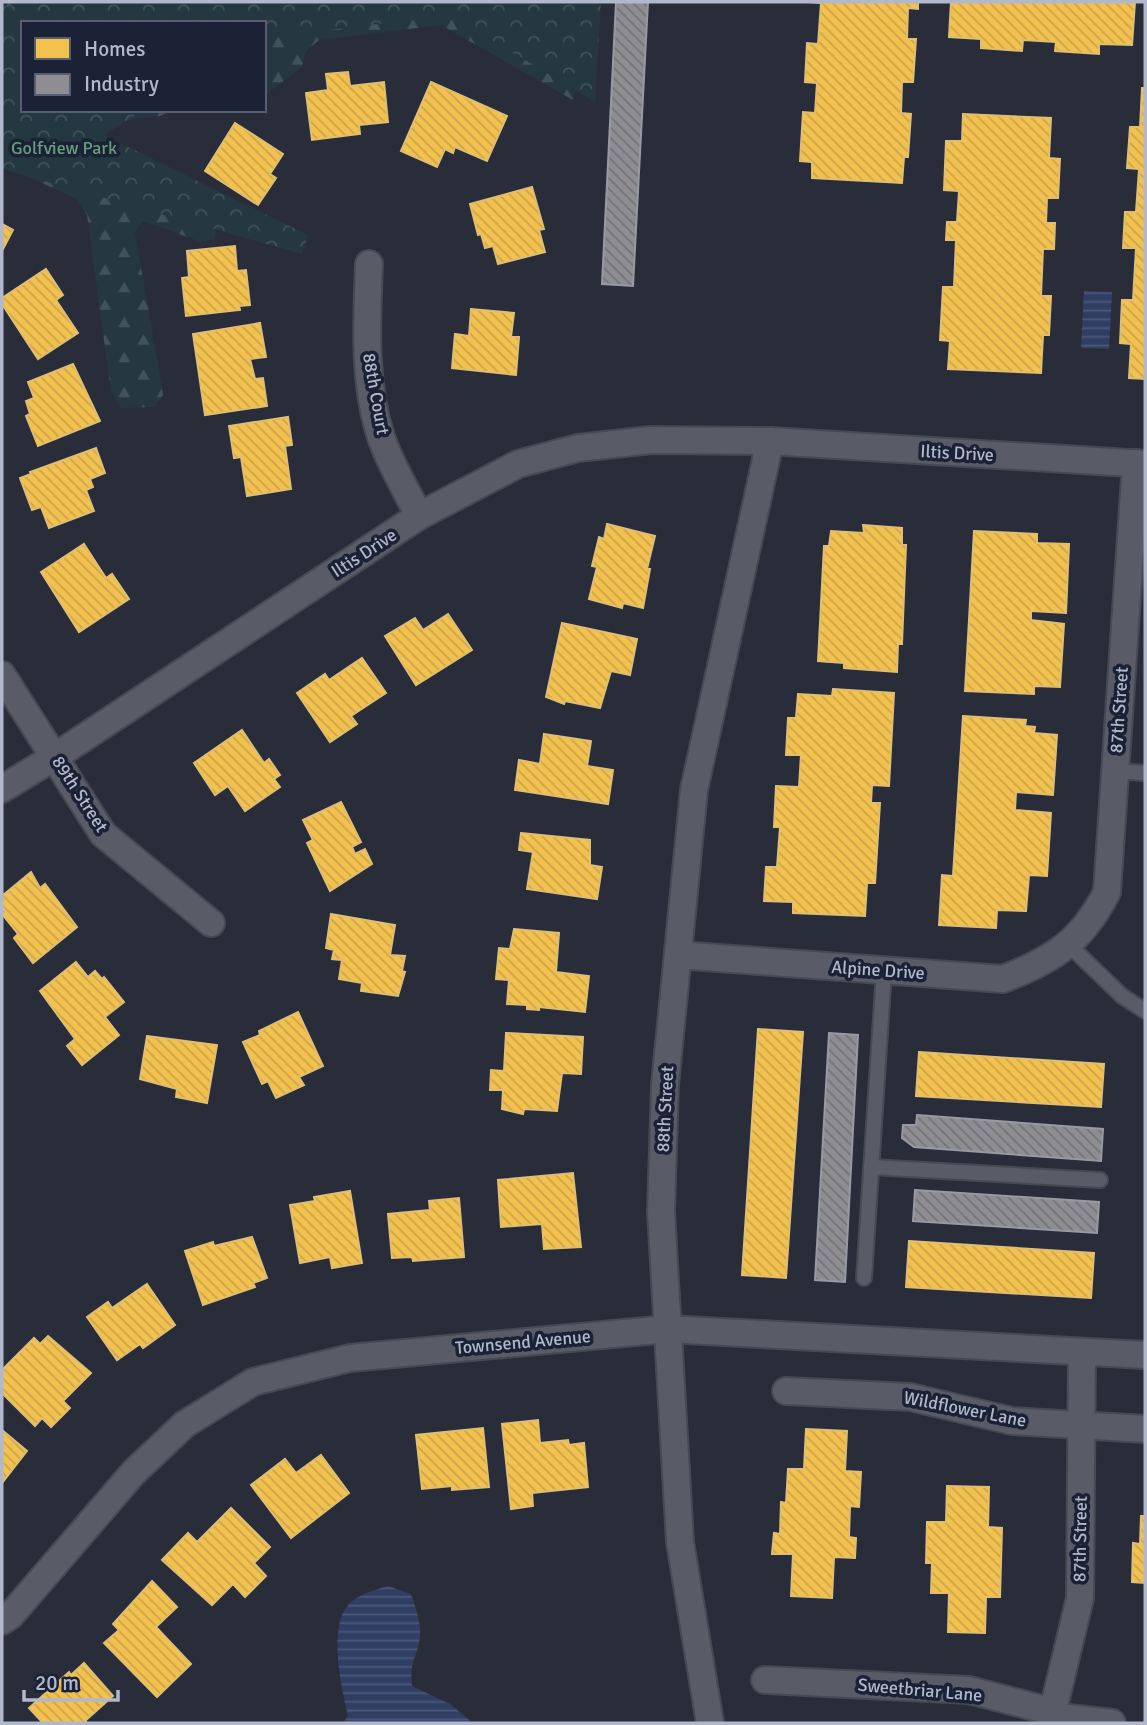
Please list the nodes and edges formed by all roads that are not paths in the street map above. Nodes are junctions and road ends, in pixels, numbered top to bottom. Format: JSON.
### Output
{"nodes":[{"id":1,"x":369,"y":264,"type":"dead end"},
{"id":2,"x":770,"y":442,"type":"junction"},
{"id":3,"x":1141,"y":463,"type":"edge"},
{"id":4,"x":419,"y":516,"type":"junction"},
{"id":5,"x":2,"y":675,"type":"edge"},
{"id":6,"x":56,"y":757,"type":"junction"},
{"id":7,"x":1115,"y":771,"type":"junction"},
{"id":8,"x":1145,"y":773,"type":"edge"},
{"id":9,"x":2,"y":789,"type":"edge"},
{"id":10,"x":211,"y":923,"type":"dead end"},
{"id":11,"x":1068,"y":944,"type":"junction"},
{"id":12,"x":678,"y":955,"type":"junction"},
{"id":13,"x":884,"y":971,"type":"junction"},
{"id":14,"x":1145,"y":1011,"type":"edge"},
{"id":15,"x":872,"y":1167,"type":"junction"},
{"id":16,"x":1100,"y":1180,"type":"dead end"},
{"id":17,"x":864,"y":1278,"type":"dead end"},
{"id":18,"x":668,"y":1329,"type":"junction"},
{"id":19,"x":1082,"y":1352,"type":"junction"},
{"id":20,"x":1145,"y":1355,"type":"edge"},
{"id":21,"x":786,"y":1391,"type":"dead end"},
{"id":22,"x":1082,"y":1425,"type":"junction"},
{"id":23,"x":1145,"y":1429,"type":"edge"},
{"id":24,"x":2,"y":1620,"type":"edge"},
{"id":25,"x":765,"y":1680,"type":"dead end"},
{"id":26,"x":1051,"y":1719,"type":"edge"},
{"id":27,"x":710,"y":1723,"type":"edge"},
{"id":28,"x":1112,"y":1723,"type":"edge"}],
"edges":[{"from":1,"to":4,"type":"street","name":"88th Court"},
{"from":2,"to":3,"type":"street","name":"Iltis Drive"},
{"from":2,"to":4,"type":"street","name":"Iltis Drive"},
{"from":2,"to":12,"type":"street","name":"88th Street"},
{"from":3,"to":7,"type":"street","name":"87th Street"},
{"from":4,"to":6,"type":"street","name":"Iltis Drive"},
{"from":5,"to":6,"type":"street","name":"89th Street"},
{"from":6,"to":9,"type":"street","name":"Iltis Drive"},
{"from":6,"to":10,"type":"street","name":"89th Street"},
{"from":7,"to":8,"type":"lane"},
{"from":7,"to":11,"type":"street","name":"87th Street"},
{"from":11,"to":13,"type":"street","name":"Alpine Drive"},
{"from":11,"to":14,"type":"lane"},
{"from":12,"to":13,"type":"street","name":"Alpine Drive"},
{"from":12,"to":18,"type":"street","name":"88th Street"},
{"from":13,"to":15,"type":"lane"},
{"from":15,"to":16,"type":"lane"},
{"from":15,"to":17,"type":"lane"},
{"from":18,"to":19,"type":"street","name":"Townsend Avenue"},
{"from":18,"to":24,"type":"street","name":"Townsend Avenue"},
{"from":18,"to":27,"type":"street","name":"88th Street"},
{"from":19,"to":20,"type":"street","name":"Townsend Avenue"},
{"from":19,"to":22,"type":"street","name":"87th Street"},
{"from":21,"to":22,"type":"street","name":"Wildflower Lane"},
{"from":22,"to":23,"type":"street","name":"Wildflower Lane"},
{"from":22,"to":26,"type":"street","name":"87th Street"},
{"from":25,"to":26,"type":"street","name":"Sweetbriar Lane"},
{"from":26,"to":28,"type":"street","name":"Sweetbriar Lane"}]}
